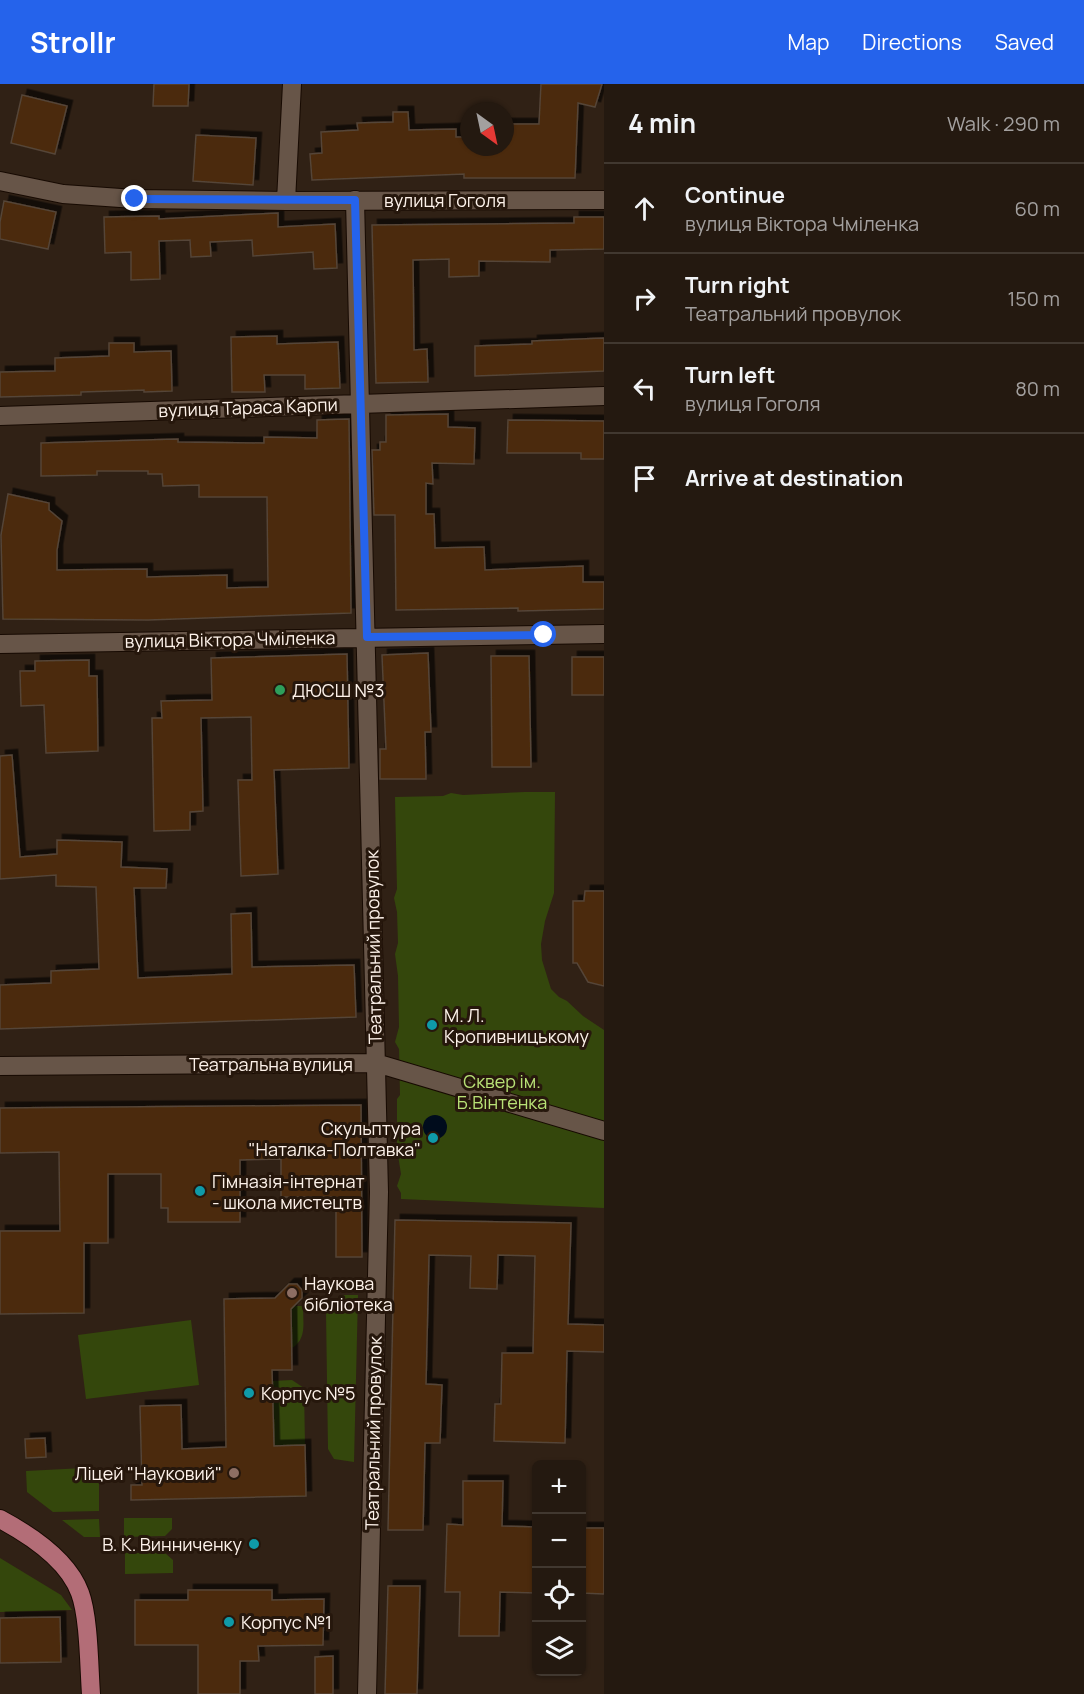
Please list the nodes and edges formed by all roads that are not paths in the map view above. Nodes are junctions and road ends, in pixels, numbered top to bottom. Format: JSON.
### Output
{"nodes":[{"id":1,"x":292,"y":84,"type":"edge"},
{"id":2,"x":0,"y":181,"type":"edge"},
{"id":3,"x":355,"y":200,"type":"junction"},
{"id":4,"x":604,"y":200,"type":"edge"},
{"id":5,"x":286,"y":201,"type":"junction"},
{"id":6,"x":604,"y":396,"type":"edge"},
{"id":7,"x":361,"y":403,"type":"junction"},
{"id":8,"x":0,"y":416,"type":"edge"},
{"id":9,"x":604,"y":634,"type":"edge"},
{"id":10,"x":367,"y":637,"type":"junction"},
{"id":11,"x":0,"y":644,"type":"edge"},
{"id":12,"x":376,"y":1063,"type":"junction"},
{"id":13,"x":0,"y":1066,"type":"edge"},
{"id":14,"x":604,"y":1131,"type":"edge"},
{"id":15,"x":0,"y":1519,"type":"edge"},
{"id":16,"x":91,"y":1694,"type":"edge"},
{"id":17,"x":367,"y":1694,"type":"edge"}],
"edges":[{"from":1,"to":5,"type":"street"},
{"from":2,"to":5,"type":"street","name":"вулиця Гоголя"},
{"from":3,"to":4,"type":"street","name":"вулиця Гоголя"},
{"from":3,"to":5,"type":"street","name":"вулиця Гоголя"},
{"from":3,"to":7,"type":"street","name":"Театральний провулок"},
{"from":6,"to":7,"type":"street","name":"вулиця Тараса Карпи"},
{"from":7,"to":8,"type":"street","name":"вулиця Тараса Карпи"},
{"from":7,"to":10,"type":"street","name":"Театральний провулок"},
{"from":9,"to":10,"type":"street","name":"вулиця Віктора Чміленка"},
{"from":10,"to":11,"type":"street","name":"вулиця Віктора Чміленка"},
{"from":10,"to":12,"type":"street","name":"Театральний провулок"},
{"from":12,"to":13,"type":"street","name":"Театральна вулиця"},
{"from":12,"to":14,"type":"street","name":"Театральна вулиця"},
{"from":12,"to":17,"type":"street","name":"Театральний провулок"},
{"from":15,"to":16,"type":"main road"}]}
